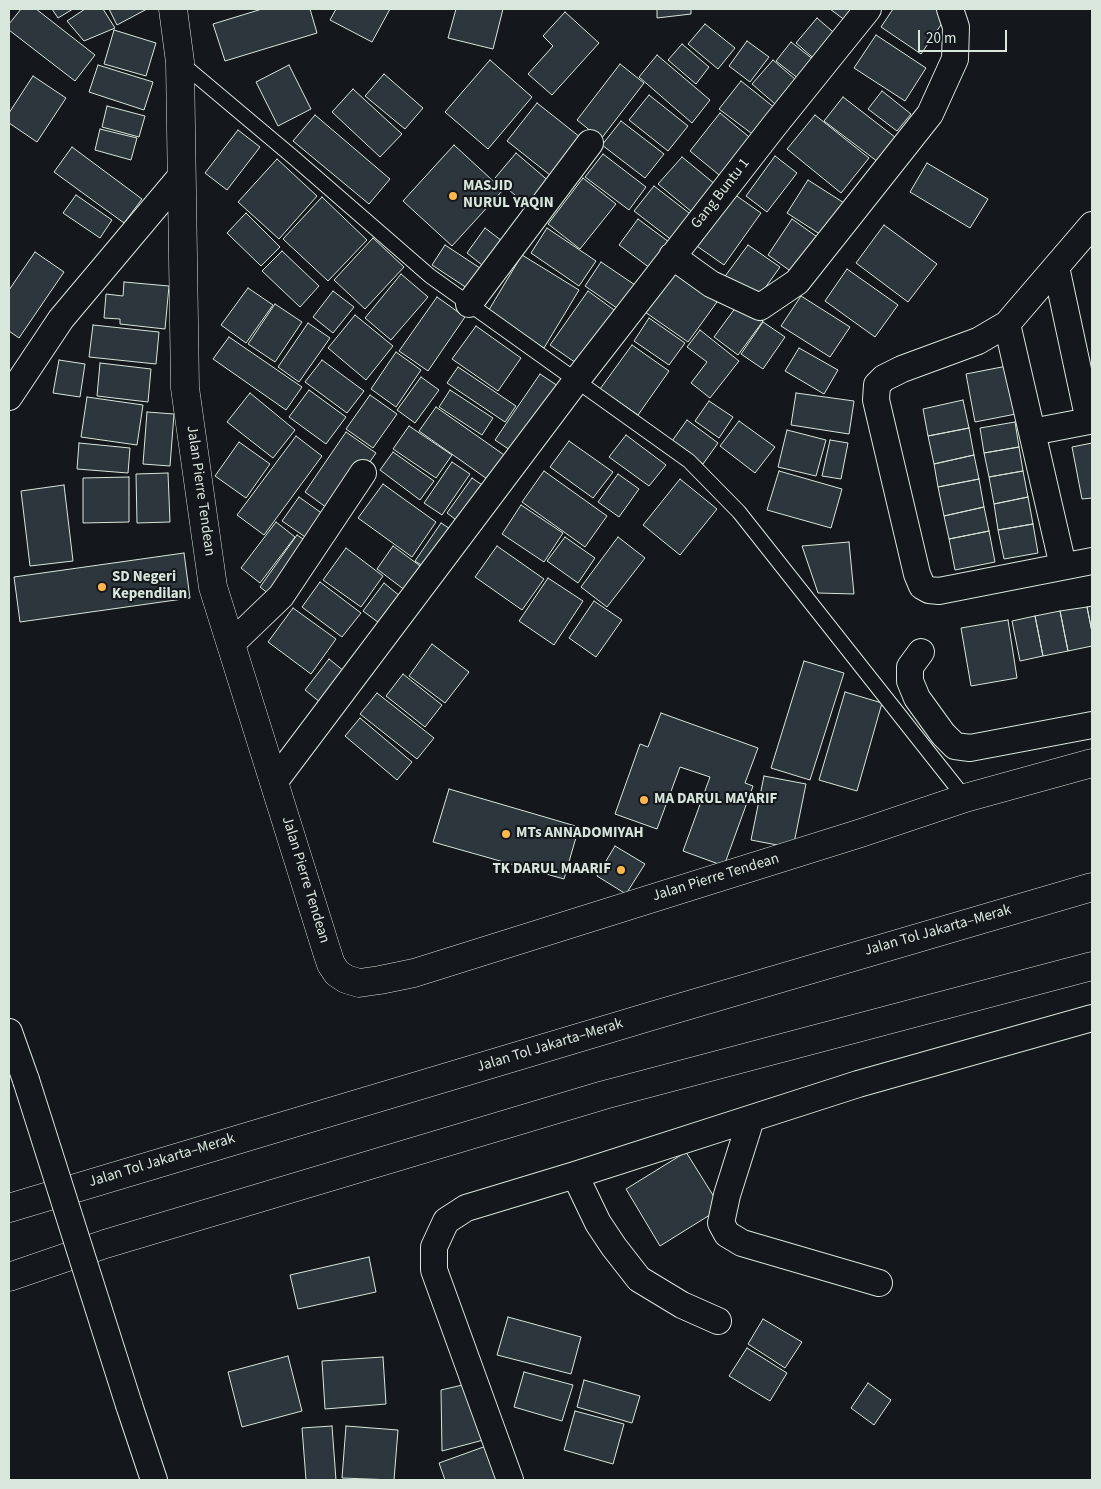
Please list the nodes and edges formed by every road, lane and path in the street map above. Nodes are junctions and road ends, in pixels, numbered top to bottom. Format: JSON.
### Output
{"nodes":[{"id":1,"x":173,"y":9,"type":"edge"},
{"id":2,"x":868,"y":9,"type":"edge"},
{"id":3,"x":950,"y":9,"type":"edge"},
{"id":4,"x":180,"y":62,"type":"junction"},
{"id":5,"x":590,"y":143,"type":"dead end"},
{"id":6,"x":182,"y":174,"type":"junction"},
{"id":7,"x":1092,"y":225,"type":"edge"},
{"id":8,"x":672,"y":256,"type":"junction"},
{"id":9,"x":1056,"y":267,"type":"junction"},
{"id":10,"x":469,"y":304,"type":"junction"},
{"id":11,"x":1007,"y":324,"type":"junction"},
{"id":12,"x":576,"y":381,"type":"junction"},
{"id":13,"x":12,"y":386,"type":"edge"},
{"id":14,"x":1091,"y":421,"type":"edge"},
{"id":15,"x":1032,"y":432,"type":"junction"},
{"id":16,"x":364,"y":473,"type":"dead end"},
{"id":17,"x":1092,"y":561,"type":"edge"},
{"id":18,"x":1063,"y":566,"type":"junction"},
{"id":19,"x":231,"y":644,"type":"junction"},
{"id":20,"x":920,"y":652,"type":"dead end"},
{"id":21,"x":1092,"y":725,"type":"edge"},
{"id":22,"x":1092,"y":763,"type":"edge"},
{"id":23,"x":275,"y":781,"type":"junction"},
{"id":24,"x":964,"y":798,"type":"junction"},
{"id":25,"x":1092,"y":887,"type":"edge"},
{"id":26,"x":1092,"y":966,"type":"edge"},
{"id":27,"x":1092,"y":1018,"type":"edge"},
{"id":28,"x":9,"y":1032,"type":"edge"},
{"id":29,"x":751,"y":1119,"type":"junction"},
{"id":30,"x":575,"y":1176,"type":"junction"},
{"id":31,"x":9,"y":1208,"type":"edge"},
{"id":32,"x":9,"y":1278,"type":"edge"},
{"id":33,"x":879,"y":1283,"type":"dead end"},
{"id":34,"x":718,"y":1321,"type":"dead end"},
{"id":35,"x":154,"y":1480,"type":"edge"},
{"id":36,"x":510,"y":1480,"type":"edge"}],
"edges":[{"from":1,"to":4,"type":"main road","name":"Jalan Pierre Tendean"},
{"from":2,"to":8,"type":"street","name":"Gang Buntu 1"},
{"from":3,"to":8,"type":"street"},
{"from":4,"to":6,"type":"main road","name":"Jalan Pierre Tendean"},
{"from":4,"to":10,"type":"lane"},
{"from":5,"to":10,"type":"street"},
{"from":6,"to":13,"type":"street"},
{"from":6,"to":19,"type":"main road","name":"Jalan Pierre Tendean"},
{"from":7,"to":9,"type":"street"},
{"from":8,"to":12,"type":"street","name":"Gang Buntu 1"},
{"from":9,"to":11,"type":"street"},
{"from":9,"to":14,"type":"street"},
{"from":10,"to":12,"type":"lane"},
{"from":11,"to":15,"type":"street"},
{"from":11,"to":18,"type":"street"},
{"from":12,"to":23,"type":"street","name":"Gang Buntu 1"},
{"from":12,"to":24,"type":"lane"},
{"from":14,"to":15,"type":"street"},
{"from":15,"to":18,"type":"street"},
{"from":16,"to":19,"type":"street"},
{"from":17,"to":18,"type":"street"},
{"from":19,"to":23,"type":"main road","name":"Jalan Pierre Tendean"},
{"from":20,"to":21,"type":"street"},
{"from":22,"to":24,"type":"main road","name":"Jalan Pierre Tendean"},
{"from":23,"to":24,"type":"main road","name":"Jalan Pierre Tendean"},
{"from":25,"to":31,"type":"main road","name":"Jalan Tol Jakarta–Merak"},
{"from":26,"to":32,"type":"main road"},
{"from":27,"to":29,"type":"street"},
{"from":28,"to":35,"type":"street","bridge":true},
{"from":29,"to":30,"type":"street"},
{"from":29,"to":33,"type":"street"},
{"from":30,"to":34,"type":"street"},
{"from":30,"to":36,"type":"street"}]}
